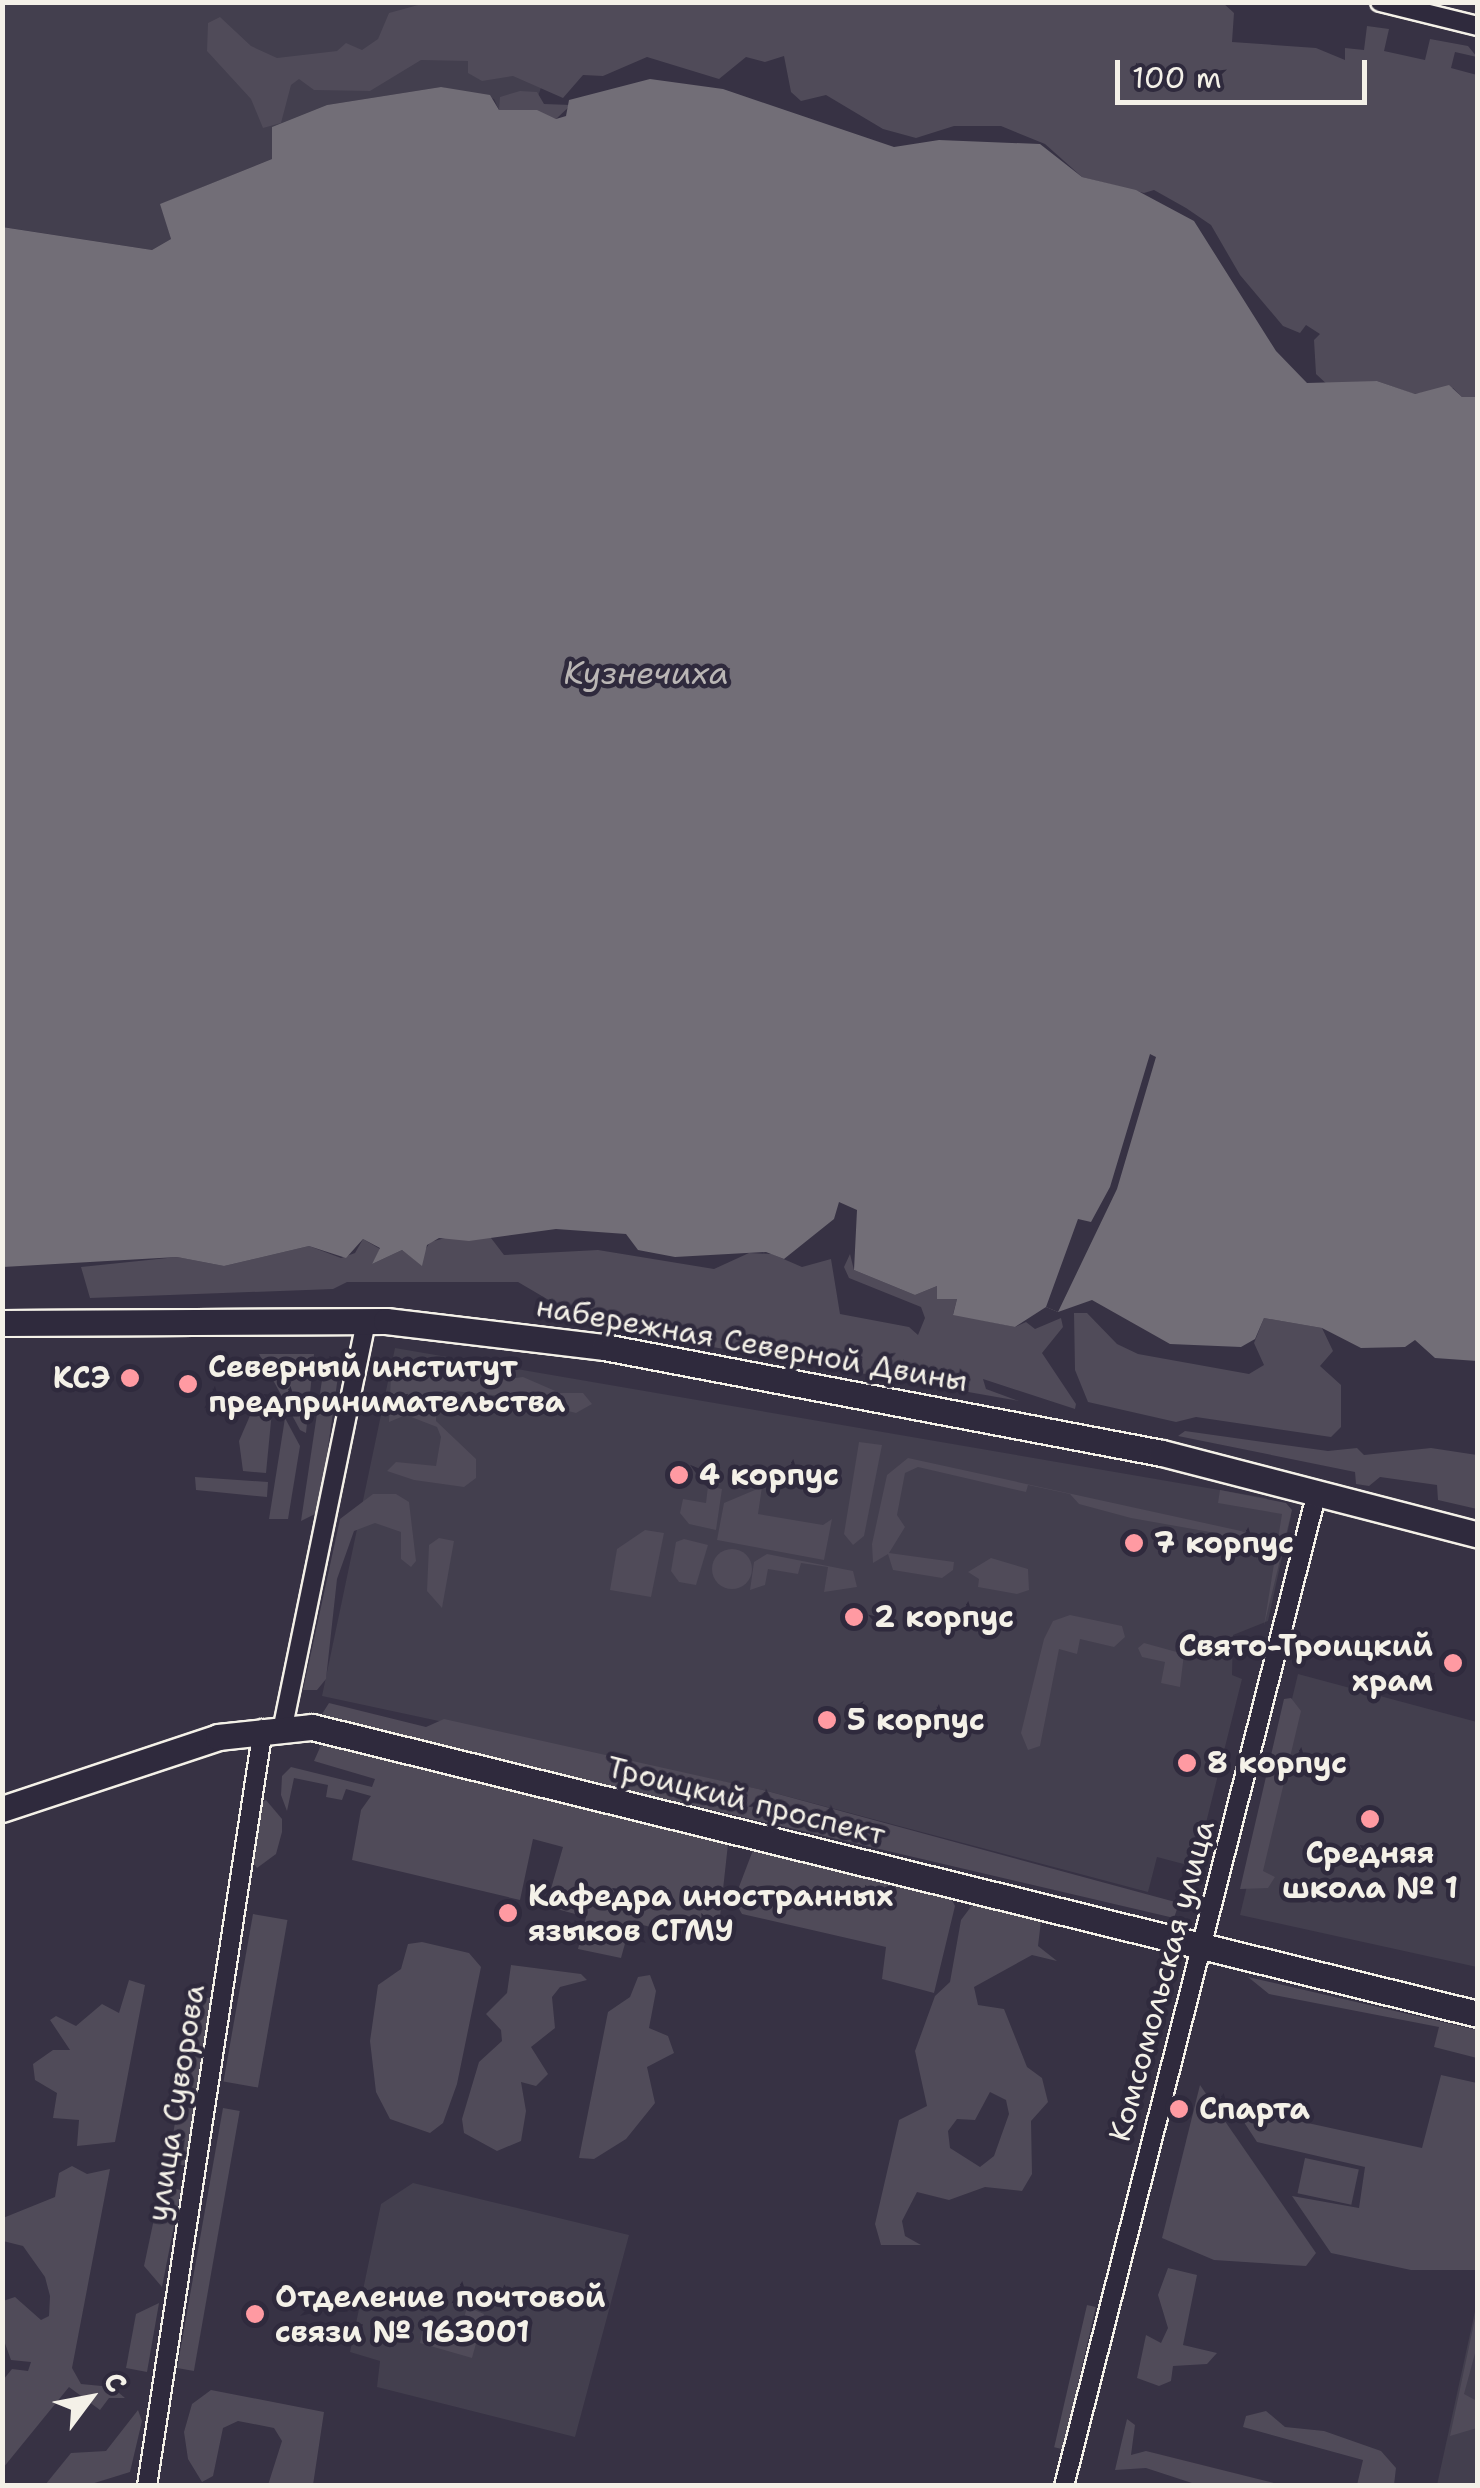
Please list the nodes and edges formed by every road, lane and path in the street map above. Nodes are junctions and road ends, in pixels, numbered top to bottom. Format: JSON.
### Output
{"nodes":[{"id":1,"x":1380,"y":2,"type":"edge"},
{"id":2,"x":1478,"y":26,"type":"edge"},
{"id":3,"x":366,"y":1321,"type":"junction"},
{"id":4,"x":2,"y":1323,"type":"edge"},
{"id":5,"x":1317,"y":1492,"type":"junction"},
{"id":6,"x":1478,"y":1536,"type":"edge"},
{"id":7,"x":273,"y":1727,"type":"junction"},
{"id":8,"x":2,"y":1809,"type":"edge"},
{"id":9,"x":1198,"y":1946,"type":"junction"},
{"id":10,"x":1478,"y":2014,"type":"edge"},
{"id":11,"x":147,"y":2486,"type":"edge"},
{"id":12,"x":1064,"y":2486,"type":"edge"}],
"edges":[{"from":1,"to":2,"type":"street"},
{"from":3,"to":4,"type":"main road","name":"набережная Северной Двины"},
{"from":3,"to":5,"type":"main road","name":"набережная Северной Двины"},
{"from":3,"to":7,"type":"street","name":"улица Суворова"},
{"from":5,"to":6,"type":"main road","name":"набережная Северной Двины"},
{"from":5,"to":9,"type":"street","name":"Комсомольская улица"},
{"from":7,"to":8,"type":"main road","name":"Троицкий проспект"},
{"from":7,"to":9,"type":"main road","name":"Троицкий проспект"},
{"from":7,"to":11,"type":"street","name":"улица Суворова"},
{"from":9,"to":10,"type":"main road","name":"Троицкий проспект"},
{"from":9,"to":12,"type":"street","name":"Комсомольская улица"}]}
